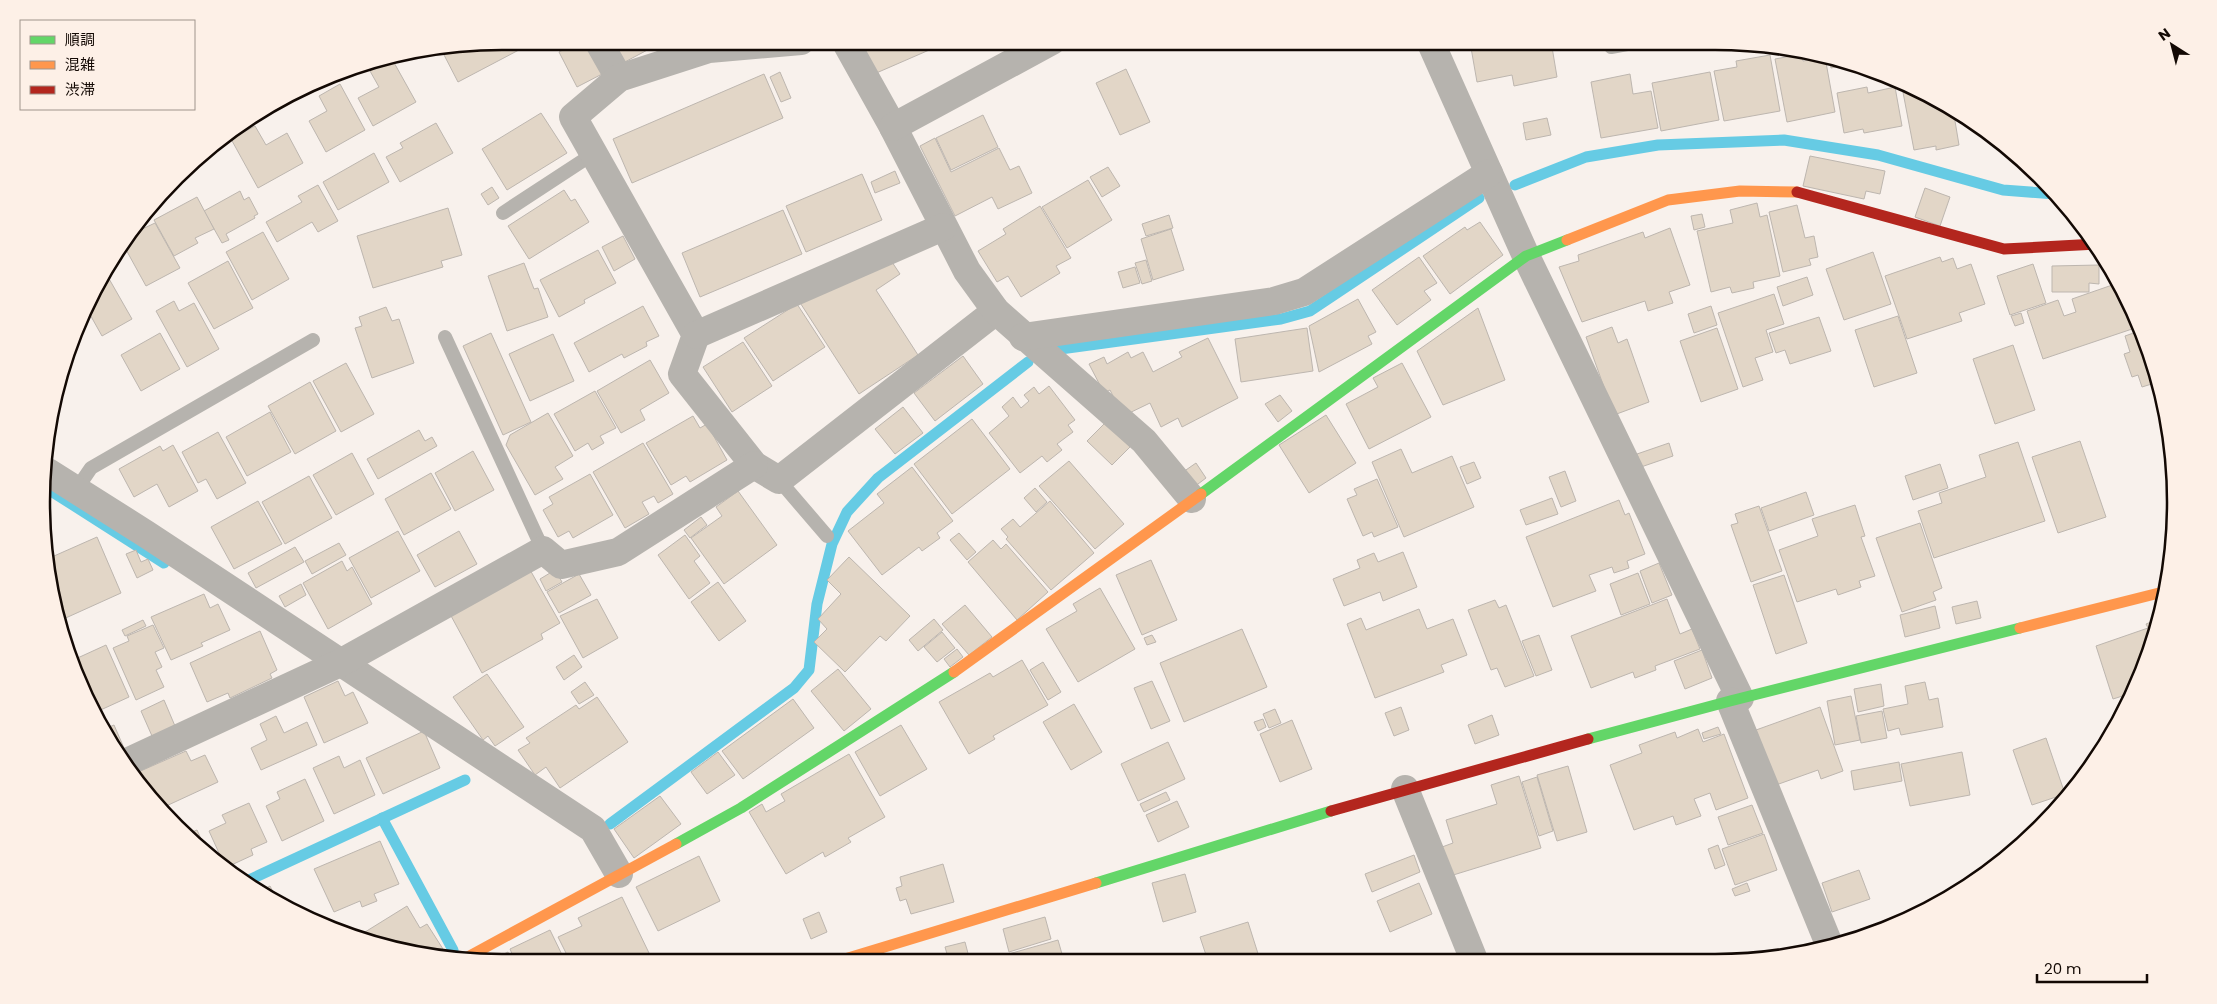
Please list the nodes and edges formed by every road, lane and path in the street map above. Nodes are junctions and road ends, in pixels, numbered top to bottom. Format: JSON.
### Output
{"nodes":[{"id":1,"x":603,"y":50,"type":"edge"},
{"id":2,"x":706,"y":50,"type":"edge"},
{"id":3,"x":850,"y":50,"type":"edge"},
{"id":4,"x":1035,"y":50,"type":"edge"},
{"id":5,"x":1434,"y":50,"type":"edge"},
{"id":6,"x":619,"y":78,"type":"junction"},
{"id":7,"x":893,"y":127,"type":"junction"},
{"id":8,"x":593,"y":154,"type":"junction"},
{"id":9,"x":1489,"y":173,"type":"junction"},
{"id":10,"x":503,"y":213,"type":"dead end"},
{"id":11,"x":943,"y":226,"type":"junction"},
{"id":12,"x":2086,"y":245,"type":"edge"},
{"id":13,"x":1526,"y":256,"type":"junction"},
{"id":14,"x":996,"y":312,"type":"junction"},
{"id":15,"x":696,"y":335,"type":"junction"},
{"id":16,"x":445,"y":336,"type":"dead end"},
{"id":17,"x":1023,"y":337,"type":"junction"},
{"id":18,"x":313,"y":340,"type":"dead end"},
{"id":19,"x":754,"y":465,"type":"junction"},
{"id":20,"x":51,"y":474,"type":"edge"},
{"id":21,"x":779,"y":480,"type":"junction"},
{"id":22,"x":76,"y":490,"type":"junction"},
{"id":23,"x":1192,"y":499,"type":"junction"},
{"id":24,"x":826,"y":536,"type":"dead end"},
{"id":25,"x":543,"y":550,"type":"junction"},
{"id":26,"x":2157,"y":593,"type":"edge"},
{"id":27,"x":340,"y":663,"type":"junction"},
{"id":28,"x":1735,"y":700,"type":"junction"},
{"id":29,"x":131,"y":760,"type":"edge"},
{"id":30,"x":1405,"y":789,"type":"junction"},
{"id":31,"x":619,"y":874,"type":"junction"},
{"id":32,"x":1827,"y":940,"type":"edge"},
{"id":33,"x":475,"y":953,"type":"edge"},
{"id":34,"x":860,"y":954,"type":"edge"},
{"id":35,"x":1472,"y":954,"type":"edge"}],
"edges":[{"from":1,"to":6,"type":"street"},
{"from":2,"to":6,"type":"street"},
{"from":3,"to":7,"type":"street"},
{"from":4,"to":7,"type":"street"},
{"from":5,"to":9,"type":"street"},
{"from":6,"to":8,"type":"street"},
{"from":7,"to":11,"type":"street"},
{"from":8,"to":10,"type":"lane"},
{"from":8,"to":15,"type":"street"},
{"from":9,"to":13,"type":"street"},
{"from":9,"to":17,"type":"street"},
{"from":11,"to":14,"type":"street"},
{"from":11,"to":15,"type":"street"},
{"from":12,"to":13,"type":"street"},
{"from":13,"to":23,"type":"street"},
{"from":13,"to":28,"type":"street"},
{"from":14,"to":17,"type":"street"},
{"from":14,"to":21,"type":"street"},
{"from":15,"to":19,"type":"street"},
{"from":16,"to":25,"type":"lane"},
{"from":17,"to":23,"type":"street"},
{"from":18,"to":22,"type":"lane"},
{"from":19,"to":21,"type":"street"},
{"from":19,"to":25,"type":"street"},
{"from":20,"to":22,"type":"street"},
{"from":21,"to":24,"type":"lane"},
{"from":22,"to":27,"type":"street"},
{"from":23,"to":31,"type":"street"},
{"from":25,"to":27,"type":"street"},
{"from":26,"to":28,"type":"street"},
{"from":27,"to":29,"type":"street"},
{"from":27,"to":31,"type":"street"},
{"from":28,"to":30,"type":"street"},
{"from":28,"to":32,"type":"street"},
{"from":30,"to":34,"type":"street"},
{"from":30,"to":35,"type":"street"},
{"from":31,"to":33,"type":"street"}]}
